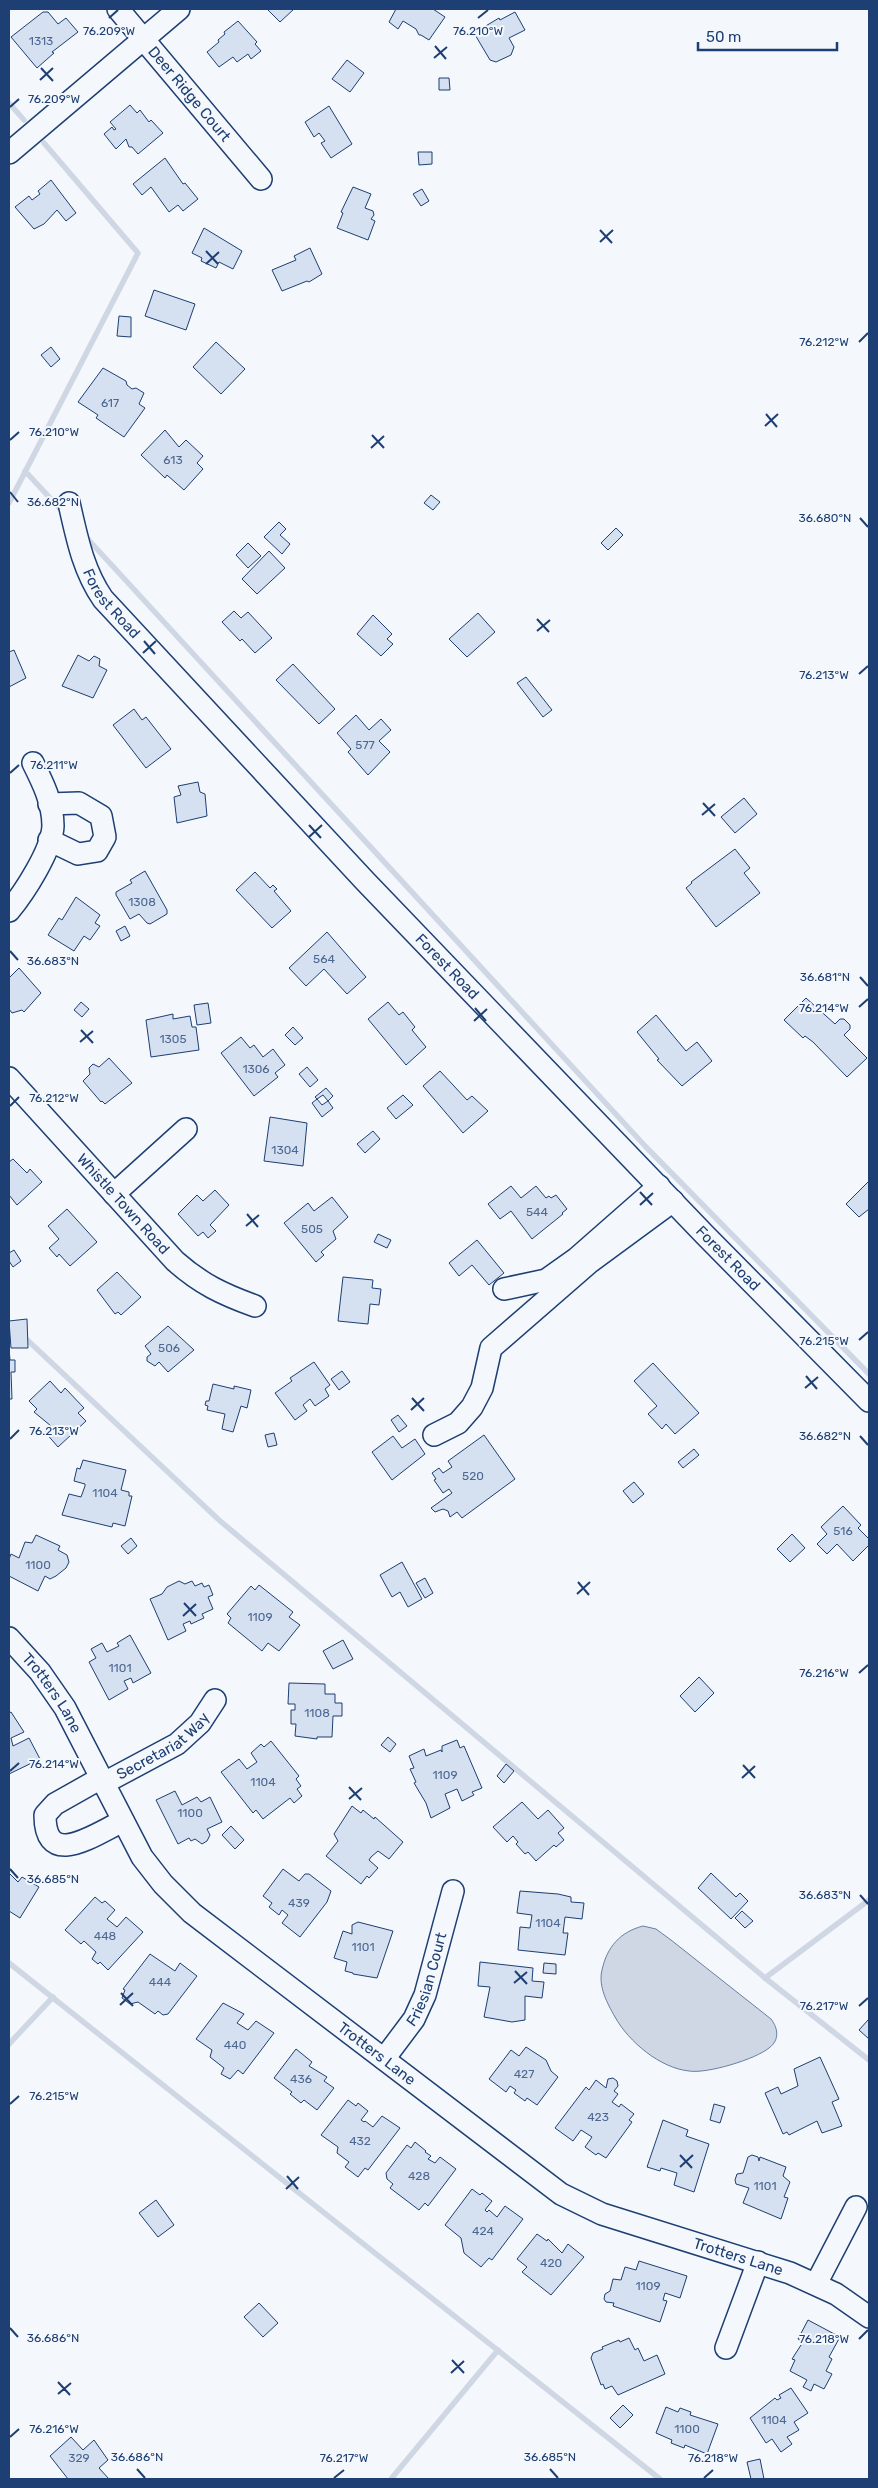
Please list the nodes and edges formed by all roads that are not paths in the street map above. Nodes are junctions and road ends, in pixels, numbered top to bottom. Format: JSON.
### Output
{"nodes":[{"id":1,"x":118,"y":9,"type":"edge"},
{"id":2,"x":179,"y":9,"type":"edge"},
{"id":3,"x":144,"y":38,"type":"junction"},
{"id":4,"x":9,"y":153,"type":"edge"},
{"id":5,"x":261,"y":179,"type":"dead end"},
{"id":6,"x":69,"y":504,"type":"dead end"},
{"id":7,"x":33,"y":763,"type":"dead end"},
{"id":8,"x":49,"y":804,"type":"junction"},
{"id":9,"x":49,"y":840,"type":"junction"},
{"id":10,"x":9,"y":911,"type":"edge"},
{"id":11,"x":9,"y":1078,"type":"edge"},
{"id":12,"x":186,"y":1129,"type":"dead end"},
{"id":13,"x":666,"y":1193,"type":"junction"},
{"id":14,"x":114,"y":1194,"type":"junction"},
{"id":15,"x":504,"y":1288,"type":"dead end"},
{"id":16,"x":255,"y":1306,"type":"dead end"},
{"id":17,"x":869,"y":1401,"type":"edge"},
{"id":18,"x":434,"y":1435,"type":"dead end"},
{"id":19,"x":9,"y":1638,"type":"edge"},
{"id":20,"x":215,"y":1700,"type":"dead end"},
{"id":21,"x":102,"y":1780,"type":"junction"},
{"id":22,"x":123,"y":1821,"type":"junction"},
{"id":23,"x":453,"y":1891,"type":"dead end"},
{"id":24,"x":384,"y":2059,"type":"junction"},
{"id":25,"x":856,"y":2207,"type":"dead end"},
{"id":26,"x":758,"y":2262,"type":"junction"},
{"id":27,"x":816,"y":2284,"type":"junction"},
{"id":28,"x":869,"y":2317,"type":"edge"},
{"id":29,"x":726,"y":2348,"type":"dead end"}],
"edges":[{"from":1,"to":3,"type":"street","name":"Deer Ridge Court"},
{"from":2,"to":3,"type":"street"},
{"from":3,"to":4,"type":"street"},
{"from":3,"to":5,"type":"street","name":"Deer Ridge Court"},
{"from":6,"to":13,"type":"street","name":"Forest Road"},
{"from":7,"to":8,"type":"street"},
{"from":8,"to":9,"type":"street"},
{"from":8,"to":9,"type":"street"},
{"from":9,"to":10,"type":"street"},
{"from":11,"to":14,"type":"street","name":"Whistle Town Road"},
{"from":12,"to":14,"type":"street"},
{"from":13,"to":15,"type":"street"},
{"from":13,"to":17,"type":"street","name":"Forest Road"},
{"from":13,"to":18,"type":"street"},
{"from":14,"to":16,"type":"street","name":"Whistle Town Road"},
{"from":19,"to":21,"type":"street","name":"Trotters Lane"},
{"from":20,"to":21,"type":"street","name":"Secretariat Way"},
{"from":21,"to":22,"type":"street","name":"Trotters Lane"},
{"from":21,"to":22,"type":"street","name":"Secretariat Way"},
{"from":22,"to":24,"type":"street","name":"Trotters Lane"},
{"from":23,"to":24,"type":"street","name":"Friesian Court"},
{"from":24,"to":26,"type":"street","name":"Trotters Lane"},
{"from":25,"to":27,"type":"street"},
{"from":26,"to":27,"type":"street","name":"Trotters Lane"},
{"from":26,"to":29,"type":"street"},
{"from":27,"to":28,"type":"street","name":"Trotters Lane"}]}
